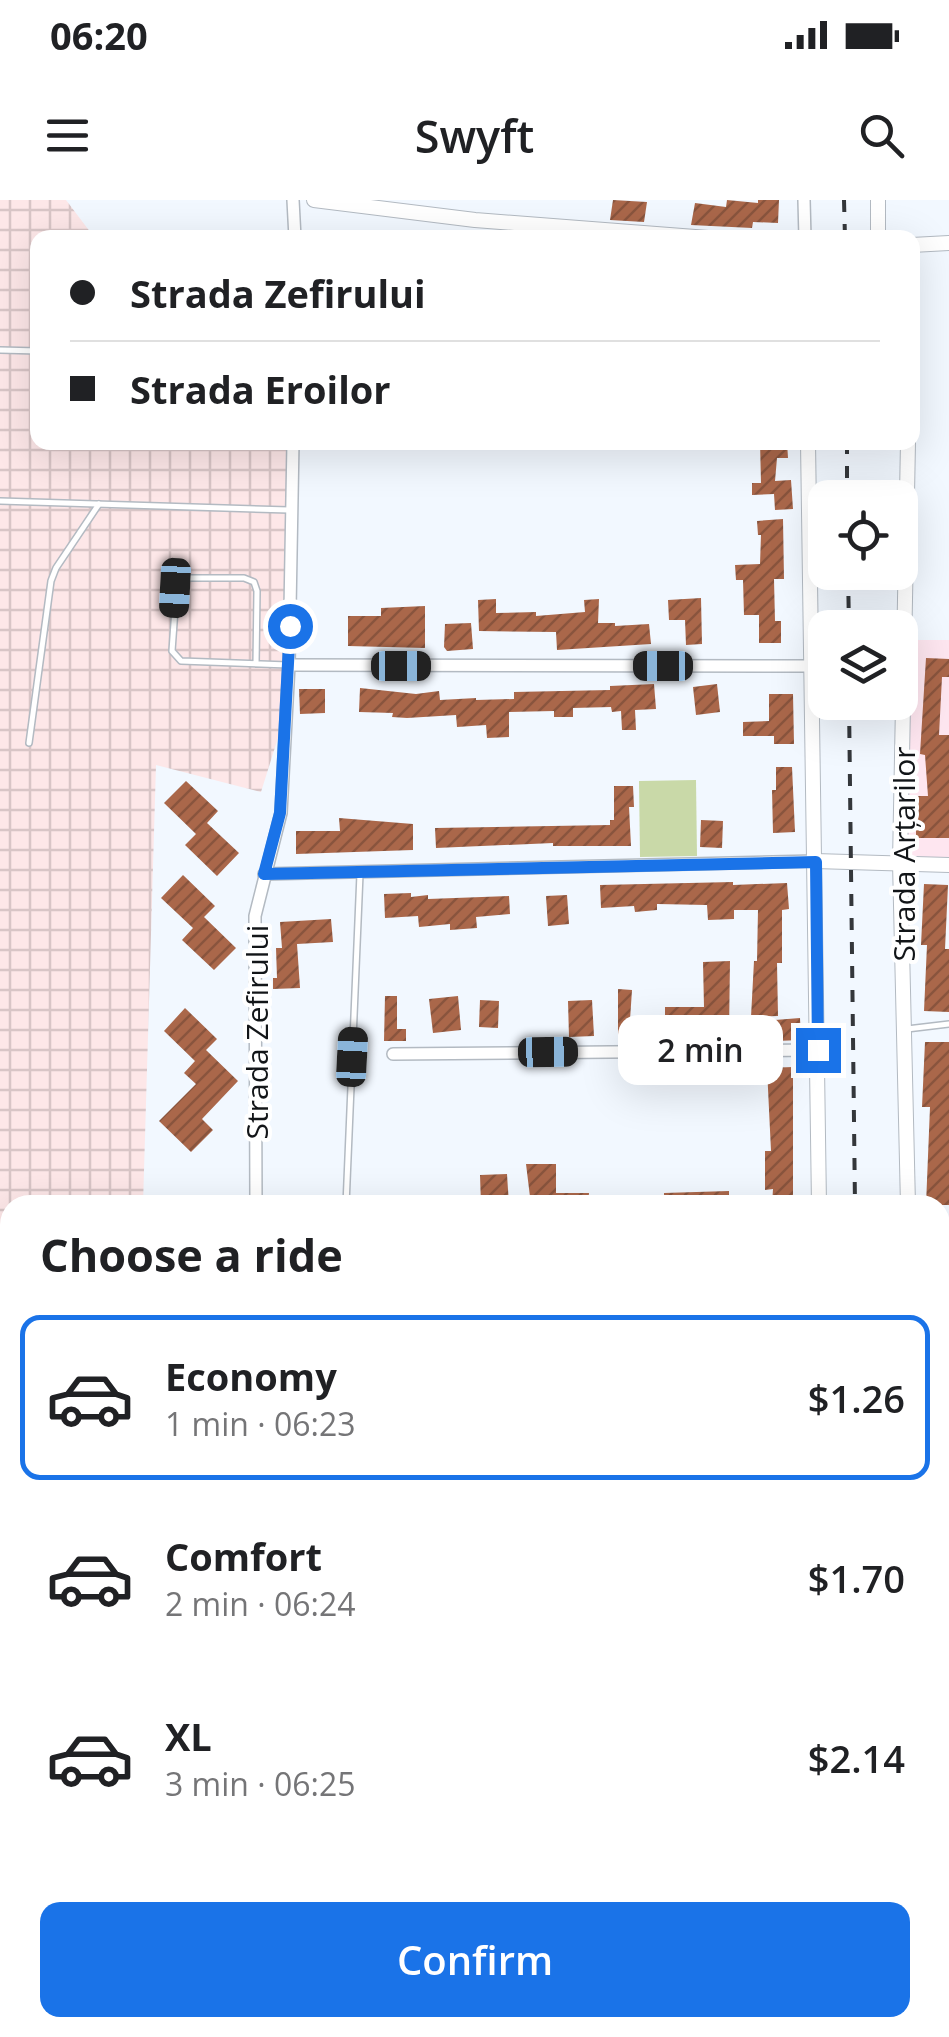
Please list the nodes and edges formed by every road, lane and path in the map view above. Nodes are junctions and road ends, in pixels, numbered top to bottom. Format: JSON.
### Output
{"nodes":[{"id":1,"x":293,"y":200,"type":"edge"},
{"id":2,"x":314,"y":200,"type":"edge"},
{"id":3,"x":804,"y":200,"type":"edge"},
{"id":4,"x":878,"y":200,"type":"edge"},
{"id":5,"x":295,"y":230,"type":"edge"},
{"id":6,"x":604,"y":230,"type":"edge"},
{"id":7,"x":805,"y":230,"type":"edge"},
{"id":8,"x":878,"y":230,"type":"edge"},
{"id":9,"x":949,"y":242,"type":"edge"},
{"id":10,"x":920,"y":244,"type":"edge"},
{"id":11,"x":0,"y":350,"type":"edge"},
{"id":12,"x":30,"y":351,"type":"edge"},
{"id":13,"x":293,"y":450,"type":"edge"},
{"id":14,"x":808,"y":450,"type":"edge"},
{"id":15,"x":908,"y":450,"type":"edge"},
{"id":16,"x":0,"y":501,"type":"edge"},
{"id":17,"x":99,"y":504,"type":"junction"},
{"id":18,"x":292,"y":510,"type":"junction"},
{"id":19,"x":811,"y":610,"type":"edge"},
{"id":20,"x":256,"y":664,"type":"junction"},
{"id":21,"x":289,"y":665,"type":"junction"},
{"id":22,"x":808,"y":666,"type":"edge"},
{"id":23,"x":813,"y":720,"type":"edge"},
{"id":24,"x":28,"y":743,"type":"dead end"},
{"id":25,"x":816,"y":862,"type":"junction"},
{"id":26,"x":900,"y":862,"type":"junction"},
{"id":27,"x":949,"y":865,"type":"edge"},
{"id":28,"x":360,"y":871,"type":"junction"},
{"id":29,"x":264,"y":874,"type":"junction"},
{"id":30,"x":949,"y":1024,"type":"edge"},
{"id":31,"x":904,"y":1029,"type":"junction"},
{"id":32,"x":818,"y":1050,"type":"junction"},
{"id":33,"x":394,"y":1054,"type":"dead end"},
{"id":34,"x":256,"y":1195,"type":"edge"},
{"id":35,"x":346,"y":1195,"type":"edge"},
{"id":36,"x":819,"y":1195,"type":"edge"},
{"id":37,"x":908,"y":1195,"type":"edge"}],
"edges":[{"from":1,"to":5,"type":"street"},
{"from":2,"to":6,"type":"street"},
{"from":3,"to":7,"type":"street"},
{"from":4,"to":8,"type":"street"},
{"from":9,"to":10,"type":"street"},
{"from":11,"to":12,"type":"lane"},
{"from":13,"to":18,"type":"street","name":"Strada Zefirului"},
{"from":14,"to":19,"type":"street"},
{"from":15,"to":26,"type":"street","name":"Strada Arțarilor"},
{"from":16,"to":17,"type":"lane"},
{"from":17,"to":18,"type":"lane"},
{"from":17,"to":24,"type":"lane"},
{"from":18,"to":21,"type":"street","name":"Strada Zefirului"},
{"from":20,"to":20,"type":"lane"},
{"from":20,"to":21,"type":"lane"},
{"from":21,"to":22,"type":"street"},
{"from":21,"to":29,"type":"street","name":"Strada Zefirului"},
{"from":23,"to":25,"type":"street"},
{"from":25,"to":26,"type":"street"},
{"from":25,"to":28,"type":"street"},
{"from":25,"to":32,"type":"street"},
{"from":26,"to":27,"type":"street"},
{"from":26,"to":31,"type":"street","name":"Strada Arțarilor"},
{"from":28,"to":29,"type":"street"},
{"from":28,"to":35,"type":"lane"},
{"from":29,"to":34,"type":"street","name":"Strada Zefirului"},
{"from":30,"to":31,"type":"lane"},
{"from":31,"to":37,"type":"street","name":"Strada Arțarilor"},
{"from":32,"to":33,"type":"street"},
{"from":32,"to":36,"type":"street"}]}
